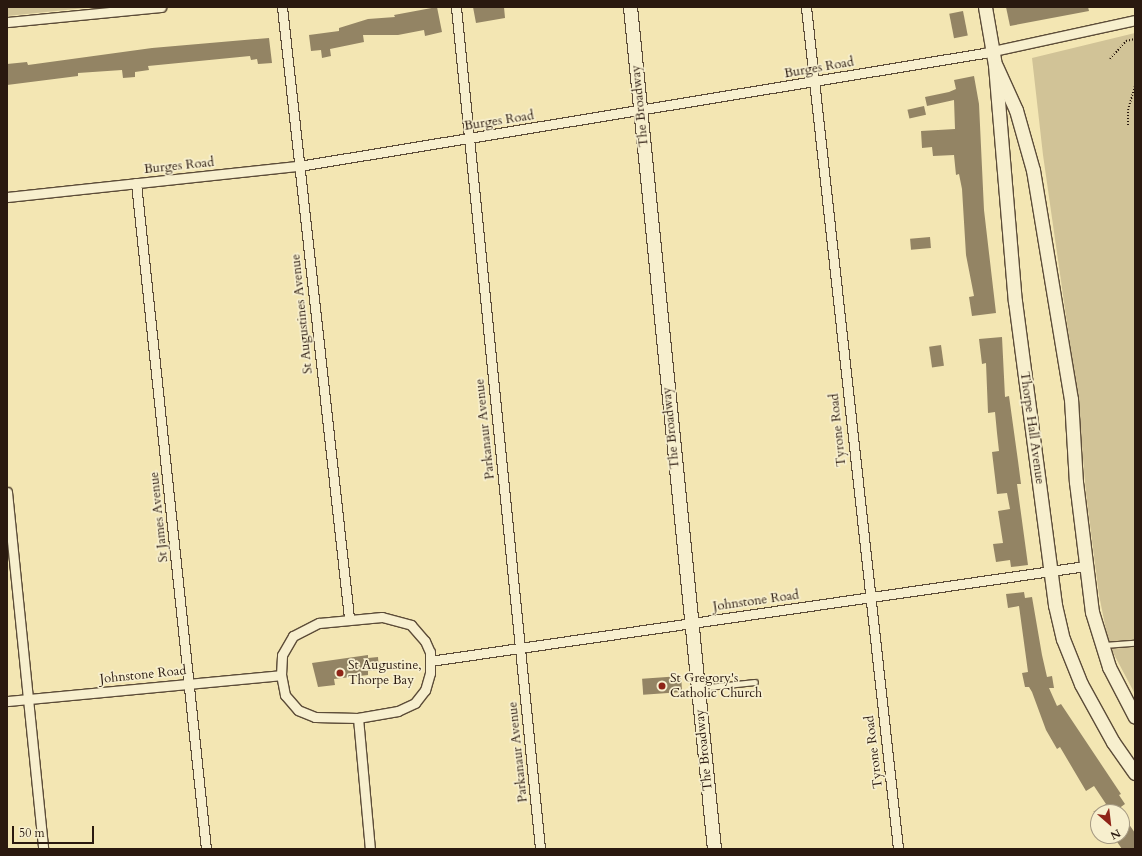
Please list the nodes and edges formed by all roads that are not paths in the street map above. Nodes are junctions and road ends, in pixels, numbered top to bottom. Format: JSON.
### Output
{"nodes":[{"id":1,"x":161,"y":7,"type":"edge"},
{"id":2,"x":282,"y":7,"type":"edge"},
{"id":3,"x":456,"y":7,"type":"edge"},
{"id":4,"x":630,"y":7,"type":"edge"},
{"id":5,"x":806,"y":7,"type":"edge"},
{"id":6,"x":985,"y":7,"type":"edge"},
{"id":7,"x":1135,"y":20,"type":"edge"},
{"id":8,"x":7,"y":22,"type":"edge"},
{"id":9,"x":993,"y":52,"type":"junction"},
{"id":10,"x":995,"y":65,"type":"junction"},
{"id":11,"x":814,"y":82,"type":"junction"},
{"id":12,"x":640,"y":111,"type":"junction"},
{"id":13,"x":469,"y":139,"type":"junction"},
{"id":14,"x":299,"y":166,"type":"junction"},
{"id":15,"x":136,"y":183,"type":"junction"},
{"id":16,"x":7,"y":197,"type":"edge"},
{"id":17,"x":7,"y":492,"type":"edge"},
{"id":18,"x":1085,"y":566,"type":"junction"},
{"id":19,"x":1051,"y":572,"type":"junction"},
{"id":20,"x":869,"y":598,"type":"junction"},
{"id":21,"x":349,"y":618,"type":"junction"},
{"id":22,"x":690,"y":623,"type":"junction"},
{"id":23,"x":1135,"y":643,"type":"edge"},
{"id":24,"x":1102,"y":645,"type":"junction"},
{"id":25,"x":520,"y":650,"type":"junction"},
{"id":26,"x":430,"y":661,"type":"junction"},
{"id":27,"x":281,"y":675,"type":"junction"},
{"id":28,"x":755,"y":682,"type":"dead end"},
{"id":29,"x":190,"y":683,"type":"junction"},
{"id":30,"x":698,"y":688,"type":"junction"},
{"id":31,"x":27,"y":699,"type":"junction"},
{"id":32,"x":7,"y":701,"type":"edge"},
{"id":33,"x":1135,"y":717,"type":"edge"},
{"id":34,"x":358,"y":718,"type":"junction"},
{"id":35,"x":1135,"y":773,"type":"edge"},
{"id":36,"x":43,"y":849,"type":"edge"},
{"id":37,"x":206,"y":849,"type":"edge"},
{"id":38,"x":370,"y":849,"type":"edge"},
{"id":39,"x":540,"y":849,"type":"edge"},
{"id":40,"x":714,"y":849,"type":"edge"},
{"id":41,"x":898,"y":849,"type":"edge"}],
"edges":[{"from":1,"to":8,"type":"street"},
{"from":2,"to":14,"type":"street","name":"St Augustines Avenue"},
{"from":3,"to":13,"type":"street","name":"Parkanaur Avenue"},
{"from":4,"to":12,"type":"street","name":"The Broadway"},
{"from":5,"to":11,"type":"street","name":"Tyrone Road"},
{"from":6,"to":9,"type":"street","name":"Thorpe Hall Avenue"},
{"from":7,"to":9,"type":"street","name":"Burges Road"},
{"from":9,"to":10,"type":"street","name":"Thorpe Hall Avenue"},
{"from":9,"to":11,"type":"street","name":"Burges Road"},
{"from":10,"to":18,"type":"street","name":"Thorpe Hall Avenue"},
{"from":10,"to":19,"type":"street","name":"Thorpe Hall Avenue"},
{"from":11,"to":12,"type":"street","name":"Burges Road"},
{"from":11,"to":20,"type":"street","name":"Tyrone Road"},
{"from":12,"to":13,"type":"street","name":"Burges Road"},
{"from":12,"to":22,"type":"street","name":"The Broadway"},
{"from":13,"to":14,"type":"street","name":"Burges Road"},
{"from":13,"to":25,"type":"street","name":"Parkanaur Avenue"},
{"from":14,"to":15,"type":"street","name":"Burges Road"},
{"from":14,"to":21,"type":"street","name":"St Augustines Avenue"},
{"from":15,"to":16,"type":"street","name":"Burges Road"},
{"from":15,"to":29,"type":"street","name":"St James Avenue"},
{"from":17,"to":31,"type":"street"},
{"from":18,"to":19,"type":"street","name":"Johnstone Road"},
{"from":18,"to":24,"type":"street","name":"Thorpe Hall Avenue"},
{"from":19,"to":20,"type":"street","name":"Johnstone Road"},
{"from":19,"to":35,"type":"street","name":"Thorpe Hall Avenue"},
{"from":20,"to":22,"type":"street","name":"Johnstone Road"},
{"from":20,"to":41,"type":"street","name":"Tyrone Road"},
{"from":21,"to":26,"type":"street"},
{"from":21,"to":27,"type":"street"},
{"from":22,"to":25,"type":"street","name":"Johnstone Road"},
{"from":22,"to":30,"type":"street","name":"The Broadway"},
{"from":23,"to":24,"type":"lane"},
{"from":24,"to":33,"type":"street","name":"Thorpe Hall Avenue"},
{"from":25,"to":26,"type":"street","name":"Johnstone Road"},
{"from":25,"to":39,"type":"street","name":"Parkanaur Avenue"},
{"from":26,"to":34,"type":"street"},
{"from":27,"to":29,"type":"street","name":"Johnstone Road"},
{"from":27,"to":34,"type":"street"},
{"from":28,"to":30,"type":"lane"},
{"from":29,"to":31,"type":"street","name":"Johnstone Road"},
{"from":29,"to":37,"type":"street","name":"St James Avenue"},
{"from":30,"to":40,"type":"street","name":"The Broadway"},
{"from":31,"to":32,"type":"street","name":"Johnstone Road"},
{"from":31,"to":36,"type":"street"},
{"from":34,"to":38,"type":"street"}]}
